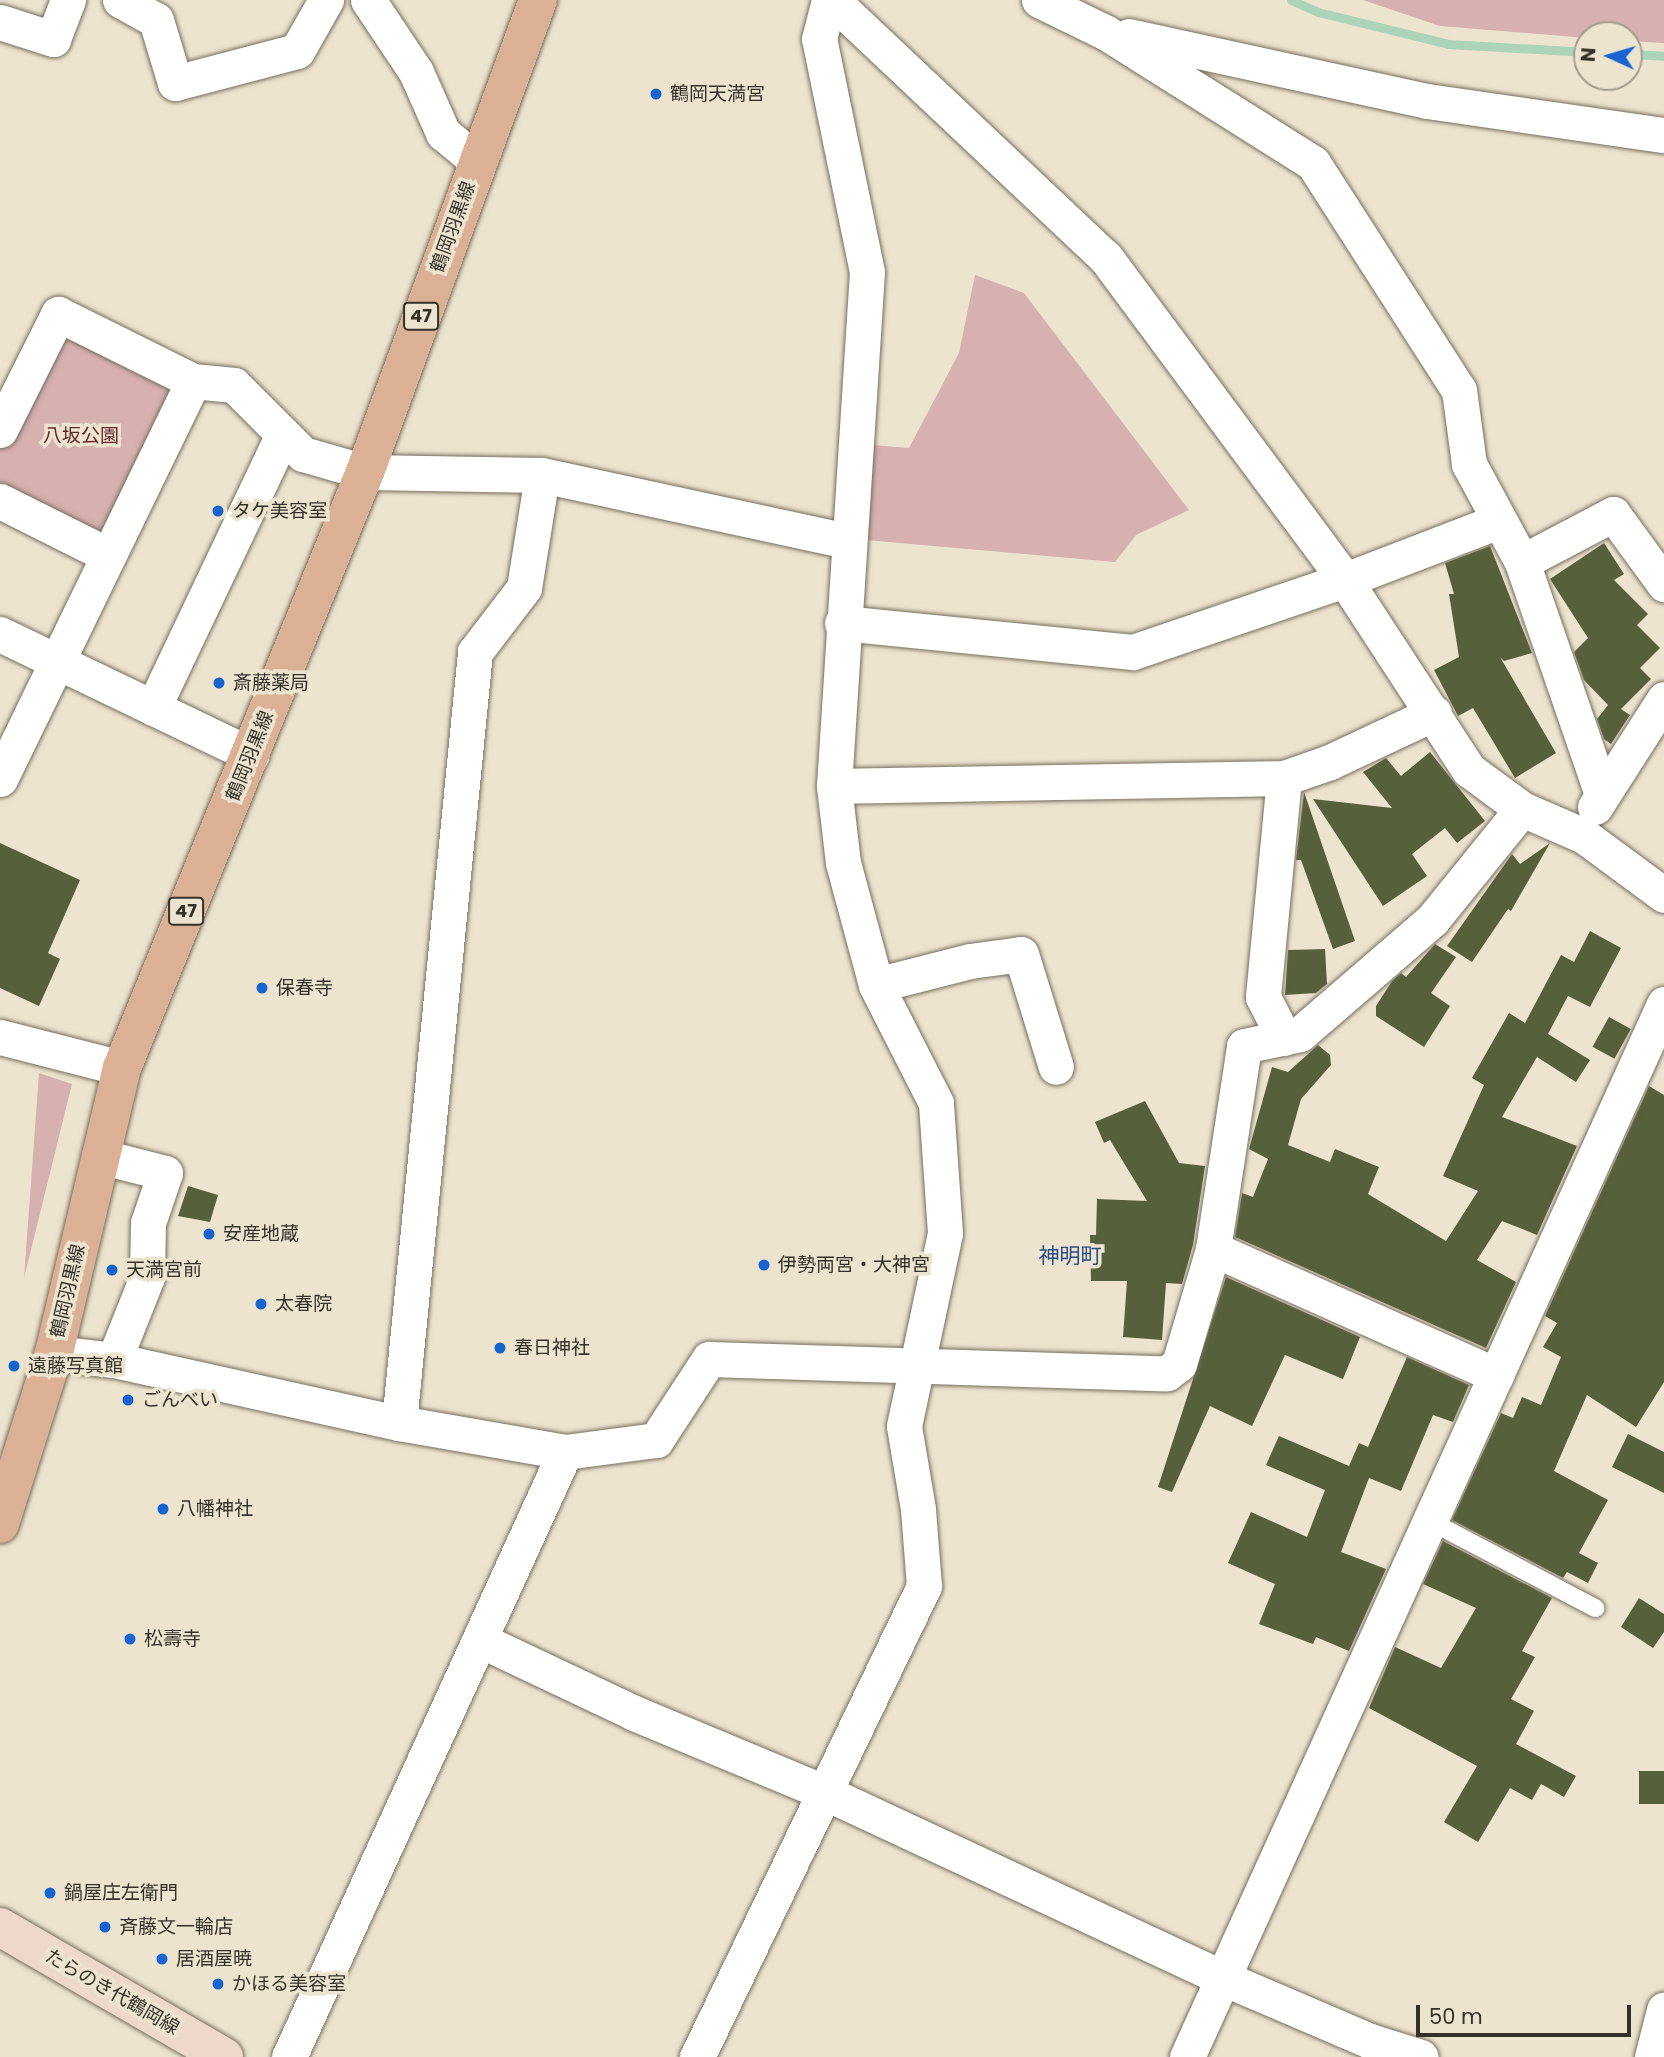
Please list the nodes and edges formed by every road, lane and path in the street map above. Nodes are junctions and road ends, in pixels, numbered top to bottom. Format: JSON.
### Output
{"nodes":[{"id":1,"x":68,"y":0,"type":"edge"},
{"id":2,"x":120,"y":0,"type":"edge"},
{"id":3,"x":326,"y":0,"type":"edge"},
{"id":4,"x":368,"y":0,"type":"edge"},
{"id":5,"x":538,"y":0,"type":"edge"},
{"id":6,"x":831,"y":0,"type":"edge"},
{"id":7,"x":1040,"y":0,"type":"edge"},
{"id":8,"x":0,"y":22,"type":"edge"},
{"id":9,"x":1105,"y":32,"type":"junction"},
{"id":10,"x":1664,"y":135,"type":"edge"},
{"id":11,"x":477,"y":162,"type":"junction"},
{"id":12,"x":193,"y":381,"type":"junction"},
{"id":13,"x":0,"y":430,"type":"edge"},
{"id":14,"x":283,"y":434,"type":"junction"},
{"id":15,"x":365,"y":472,"type":"junction"},
{"id":16,"x":542,"y":475,"type":"junction"},
{"id":17,"x":0,"y":501,"type":"edge"},
{"id":18,"x":1499,"y":521,"type":"junction"},
{"id":19,"x":847,"y":541,"type":"junction"},
{"id":20,"x":108,"y":555,"type":"junction"},
{"id":21,"x":1522,"y":562,"type":"junction"},
{"id":22,"x":1345,"y":580,"type":"junction"},
{"id":23,"x":1664,"y":584,"type":"edge"},
{"id":24,"x":842,"y":623,"type":"junction"},
{"id":25,"x":0,"y":634,"type":"edge"},
{"id":26,"x":57,"y":662,"type":"junction"},
{"id":27,"x":1664,"y":699,"type":"edge"},
{"id":28,"x":153,"y":708,"type":"junction"},
{"id":29,"x":1434,"y":713,"type":"junction"},
{"id":30,"x":251,"y":755,"type":"junction"},
{"id":31,"x":1284,"y":778,"type":"junction"},
{"id":32,"x":0,"y":779,"type":"edge"},
{"id":33,"x":834,"y":786,"type":"junction"},
{"id":34,"x":1601,"y":792,"type":"junction"},
{"id":35,"x":1522,"y":809,"type":"junction"},
{"id":36,"x":1584,"y":836,"type":"junction"},
{"id":37,"x":1664,"y":895,"type":"edge"},
{"id":38,"x":876,"y":985,"type":"junction"},
{"id":39,"x":1664,"y":1004,"type":"edge"},
{"id":40,"x":0,"y":1037,"type":"edge"},
{"id":41,"x":1284,"y":1038,"type":"junction"},
{"id":42,"x":121,"y":1068,"type":"junction"},
{"id":43,"x":1056,"y":1068,"type":"dead end"},
{"id":44,"x":99,"y":1156,"type":"junction"},
{"id":45,"x":1213,"y":1248,"type":"junction"},
{"id":46,"x":54,"y":1353,"type":"junction"},
{"id":47,"x":114,"y":1360,"type":"junction"},
{"id":48,"x":919,"y":1362,"type":"junction"},
{"id":49,"x":1496,"y":1375,"type":"junction"},
{"id":50,"x":399,"y":1423,"type":"junction"},
{"id":51,"x":565,"y":1452,"type":"junction"},
{"id":52,"x":1430,"y":1521,"type":"junction"},
{"id":53,"x":0,"y":1524,"type":"edge"},
{"id":54,"x":1595,"y":1608,"type":"dead end"},
{"id":55,"x":482,"y":1641,"type":"junction"},
{"id":56,"x":824,"y":1792,"type":"junction"},
{"id":57,"x":0,"y":1927,"type":"edge"},
{"id":58,"x":1223,"y":1978,"type":"junction"},
{"id":59,"x":1664,"y":2010,"type":"edge"},
{"id":60,"x":224,"y":2057,"type":"edge"},
{"id":61,"x":289,"y":2057,"type":"edge"},
{"id":62,"x":697,"y":2057,"type":"edge"},
{"id":63,"x":1187,"y":2057,"type":"edge"},
{"id":64,"x":1421,"y":2057,"type":"edge"},
{"id":65,"x":1652,"y":2057,"type":"edge"}],
"edges":[{"from":1,"to":8,"type":"street"},
{"from":2,"to":3,"type":"street"},
{"from":4,"to":11,"type":"street"},
{"from":5,"to":11,"type":"main road","name":"鶴岡羽黒線","number":"47"},
{"from":6,"to":19,"type":"street"},
{"from":6,"to":22,"type":"street"},
{"from":7,"to":9,"type":"street"},
{"from":9,"to":10,"type":"street"},
{"from":9,"to":18,"type":"street"},
{"from":11,"to":15,"type":"main road","name":"鶴岡羽黒線","number":"47"},
{"from":12,"to":13,"type":"street"},
{"from":12,"to":14,"type":"street"},
{"from":12,"to":20,"type":"street"},
{"from":14,"to":15,"type":"street"},
{"from":14,"to":28,"type":"street"},
{"from":15,"to":16,"type":"street"},
{"from":15,"to":30,"type":"main road","name":"鶴岡羽黒線","number":"47"},
{"from":16,"to":19,"type":"street"},
{"from":16,"to":50,"type":"street"},
{"from":17,"to":20,"type":"street"},
{"from":18,"to":21,"type":"street"},
{"from":18,"to":22,"type":"street"},
{"from":19,"to":24,"type":"street"},
{"from":20,"to":26,"type":"street"},
{"from":21,"to":23,"type":"street"},
{"from":21,"to":34,"type":"street"},
{"from":22,"to":24,"type":"street"},
{"from":22,"to":29,"type":"street"},
{"from":24,"to":33,"type":"street"},
{"from":25,"to":26,"type":"street"},
{"from":26,"to":28,"type":"street"},
{"from":26,"to":32,"type":"street"},
{"from":27,"to":34,"type":"street"},
{"from":28,"to":30,"type":"street"},
{"from":29,"to":31,"type":"street"},
{"from":29,"to":35,"type":"street"},
{"from":30,"to":42,"type":"main road","name":"鶴岡羽黒線","number":"47"},
{"from":31,"to":33,"type":"street"},
{"from":31,"to":41,"type":"street"},
{"from":33,"to":38,"type":"street"},
{"from":34,"to":36,"type":"street"},
{"from":35,"to":36,"type":"street"},
{"from":35,"to":41,"type":"street"},
{"from":36,"to":37,"type":"street"},
{"from":38,"to":43,"type":"street"},
{"from":38,"to":48,"type":"street"},
{"from":39,"to":49,"type":"street"},
{"from":40,"to":42,"type":"street"},
{"from":41,"to":45,"type":"street"},
{"from":42,"to":44,"type":"main road","name":"鶴岡羽黒線","number":"47"},
{"from":44,"to":46,"type":"main road","name":"鶴岡羽黒線","number":"47"},
{"from":44,"to":47,"type":"street"},
{"from":45,"to":48,"type":"street"},
{"from":45,"to":49,"type":"street"},
{"from":46,"to":47,"type":"street"},
{"from":46,"to":53,"type":"main road","name":"鶴岡羽黒線","number":"47"},
{"from":47,"to":50,"type":"street"},
{"from":48,"to":51,"type":"street"},
{"from":48,"to":56,"type":"street"},
{"from":49,"to":52,"type":"street"},
{"from":50,"to":51,"type":"street"},
{"from":51,"to":55,"type":"street"},
{"from":52,"to":54,"type":"lane"},
{"from":52,"to":58,"type":"street"},
{"from":55,"to":56,"type":"street"},
{"from":55,"to":61,"type":"street"},
{"from":56,"to":58,"type":"street"},
{"from":56,"to":62,"type":"street"},
{"from":57,"to":60,"type":"main road","name":"たらのき代鶴岡線"},
{"from":58,"to":63,"type":"street"},
{"from":58,"to":64,"type":"street"},
{"from":59,"to":65,"type":"street"}]}
